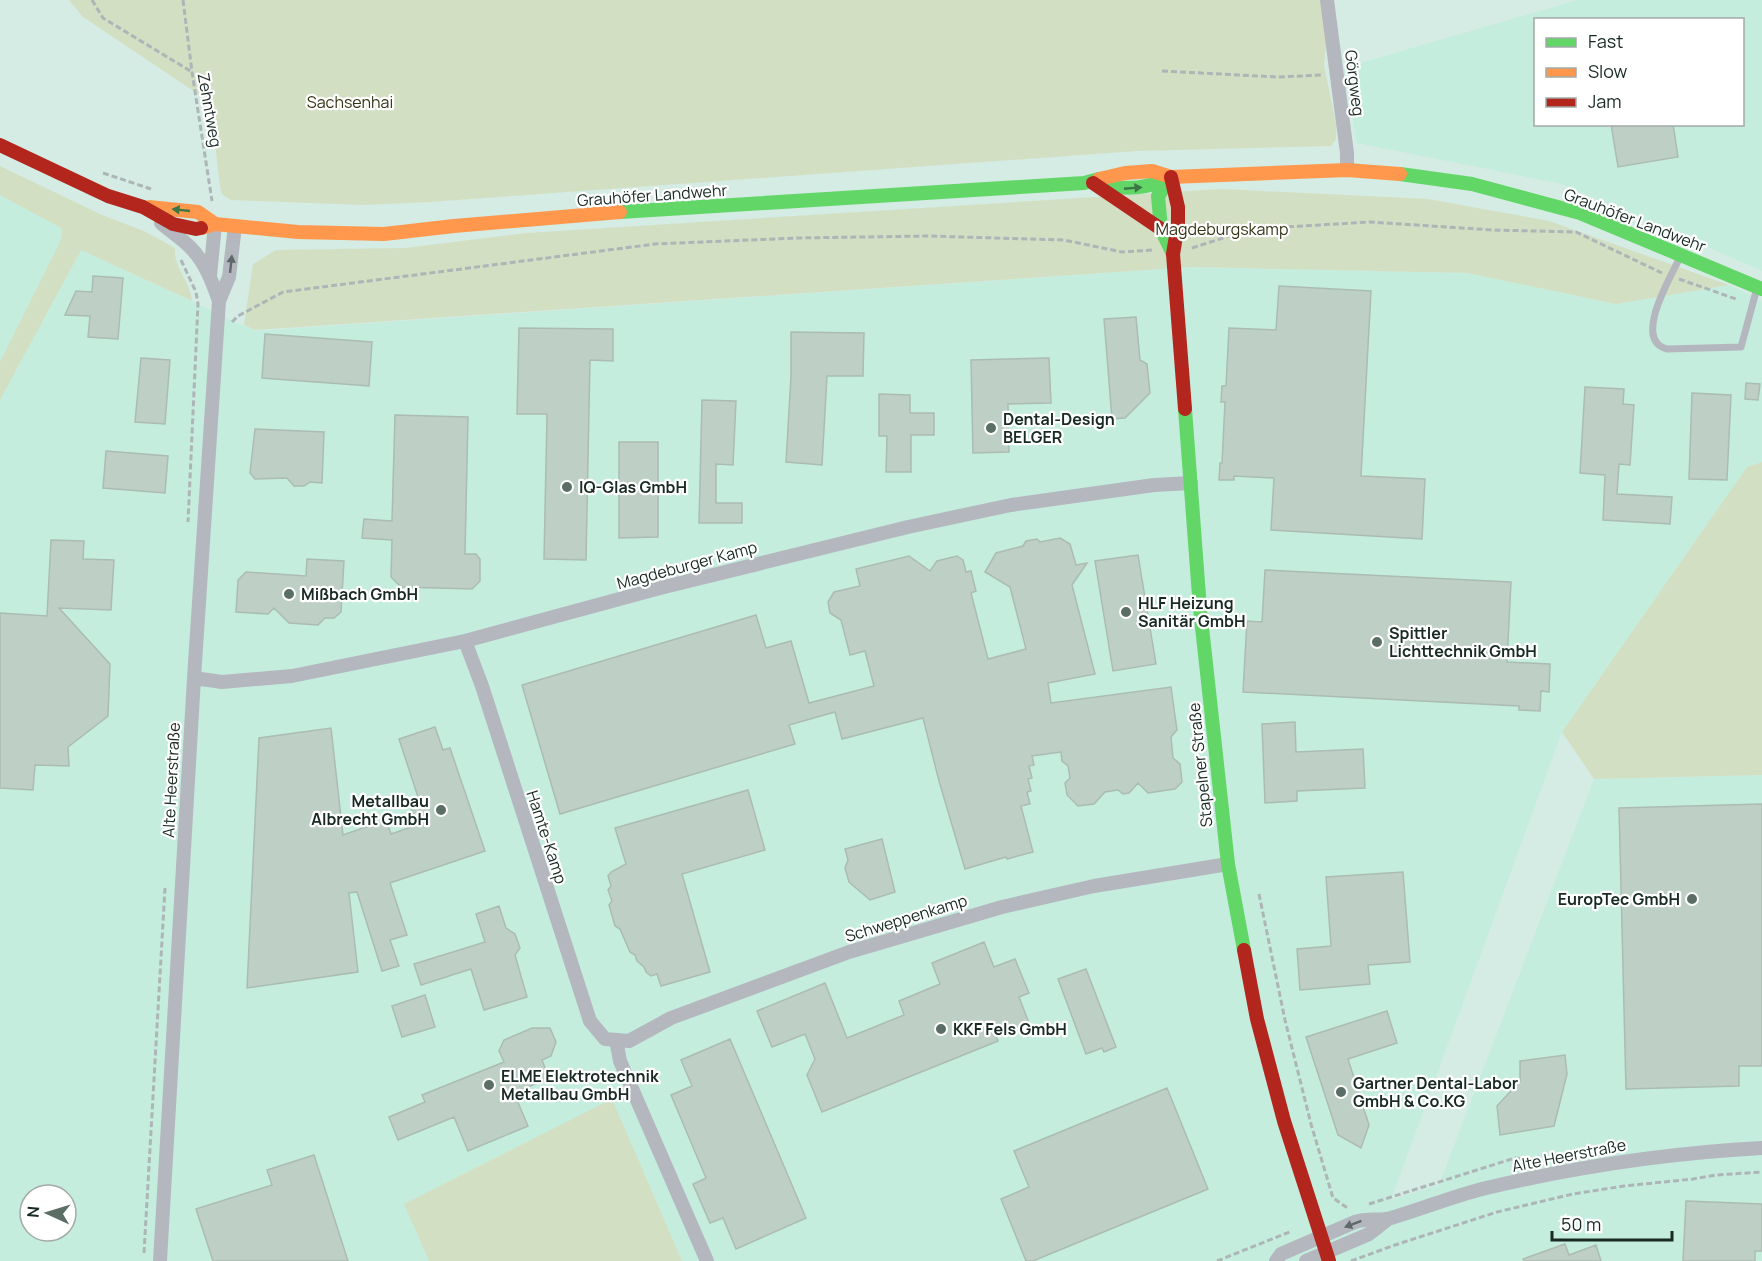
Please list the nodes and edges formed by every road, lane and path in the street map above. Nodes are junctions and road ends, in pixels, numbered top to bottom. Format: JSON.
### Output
{"nodes":[{"id":1,"x":92,"y":0,"type":"edge"},
{"id":2,"x":183,"y":0,"type":"edge"},
{"id":3,"x":1327,"y":0,"type":"edge"},
{"id":4,"x":1162,"y":71,"type":"dead end"},
{"id":5,"x":192,"y":72,"type":"junction"},
{"id":6,"x":1337,"y":75,"type":"junction"},
{"id":7,"x":0,"y":145,"type":"edge"},
{"id":8,"x":1347,"y":170,"type":"junction"},
{"id":9,"x":101,"y":172,"type":"dead end"},
{"id":10,"x":1171,"y":177,"type":"junction"},
{"id":11,"x":1093,"y":183,"type":"junction"},
{"id":12,"x":157,"y":191,"type":"dead end"},
{"id":13,"x":143,"y":207,"type":"junction"},
{"id":14,"x":214,"y":224,"type":"junction"},
{"id":15,"x":235,"y":226,"type":"junction"},
{"id":16,"x":1161,"y":230,"type":"junction"},
{"id":17,"x":191,"y":247,"type":"junction"},
{"id":18,"x":1153,"y":250,"type":"dead end"},
{"id":19,"x":1173,"y":254,"type":"junction"},
{"id":20,"x":1681,"y":255,"type":"junction"},
{"id":21,"x":210,"y":276,"type":"junction"},
{"id":22,"x":1672,"y":276,"type":"junction"},
{"id":23,"x":1760,"y":288,"type":"edge"},
{"id":24,"x":1736,"y":299,"type":"dead end"},
{"id":25,"x":219,"y":301,"type":"junction"},
{"id":26,"x":218,"y":335,"type":"junction"},
{"id":27,"x":1191,"y":483,"type":"junction"},
{"id":28,"x":187,"y":532,"type":"dead end"},
{"id":29,"x":465,"y":641,"type":"junction"},
{"id":30,"x":194,"y":678,"type":"junction"},
{"id":31,"x":1228,"y":864,"type":"junction"},
{"id":32,"x":166,"y":885,"type":"dead end"},
{"id":33,"x":1259,"y":894,"type":"dead end"},
{"id":34,"x":611,"y":1039,"type":"junction"},
{"id":35,"x":1762,"y":1148,"type":"edge"},
{"id":36,"x":1560,"y":1172,"type":"junction"},
{"id":37,"x":1762,"y":1172,"type":"edge"},
{"id":38,"x":1361,"y":1207,"type":"dead end"},
{"id":39,"x":1342,"y":1213,"type":"dead end"},
{"id":40,"x":1388,"y":1219,"type":"junction"},
{"id":41,"x":1317,"y":1229,"type":"junction"},
{"id":42,"x":1368,"y":1254,"type":"junction"},
{"id":43,"x":1327,"y":1257,"type":"edge"},
{"id":44,"x":144,"y":1261,"type":"edge"},
{"id":45,"x":160,"y":1261,"type":"edge"},
{"id":46,"x":707,"y":1261,"type":"edge"},
{"id":47,"x":1217,"y":1261,"type":"edge"},
{"id":48,"x":1276,"y":1261,"type":"edge"},
{"id":49,"x":1306,"y":1261,"type":"edge"},
{"id":50,"x":1351,"y":1261,"type":"edge"},
{"id":51,"x":1365,"y":1261,"type":"edge"}],
"edges":[{"from":1,"to":5,"type":"path"},
{"from":2,"to":5,"type":"path","name":"Zehntweg"},
{"from":3,"to":6,"type":"street","name":"Görgweg"},
{"from":4,"to":6,"type":"path"},
{"from":5,"to":14,"type":"path","name":"Zehntweg"},
{"from":6,"to":8,"type":"street","name":"Görgweg"},
{"from":7,"to":13,"type":"street","name":"Grauhöfer Landwehr"},
{"from":8,"to":10,"type":"street","name":"Grauhöfer Landwehr"},
{"from":8,"to":20,"type":"street","name":"Grauhöfer Landwehr"},
{"from":9,"to":12,"type":"path"},
{"from":10,"to":11,"type":"street","name":"Grauhöfer Landwehr"},
{"from":10,"to":16,"type":"street","name":"Stapelner Straße"},
{"from":10,"to":19,"type":"street","name":"Stapelner Straße"},
{"from":11,"to":15,"type":"street","name":"Grauhöfer Landwehr"},
{"from":11,"to":16,"type":"street"},
{"from":13,"to":14,"type":"street","name":"Grauhöfer Landwehr"},
{"from":13,"to":17,"type":"street","name":"Alte Heerstraße"},
{"from":14,"to":15,"type":"street","name":"Grauhöfer Landwehr"},
{"from":14,"to":21,"type":"street","name":"Alte Heerstraße"},
{"from":25,"to":15,"type":"street","name":"Alte Heerstraße","one_way":true},
{"from":16,"to":19,"type":"street","name":"Stapelner Straße"},
{"from":17,"to":21,"type":"street","name":"Alte Heerstraße"},
{"from":17,"to":28,"type":"path"},
{"from":18,"to":26,"type":"path"},
{"from":19,"to":22,"type":"path"},
{"from":19,"to":27,"type":"street","name":"Stapelner Straße"},
{"from":20,"to":22,"type":"lane"},
{"from":20,"to":23,"type":"street","name":"Grauhöfer Landwehr"},
{"from":21,"to":25,"type":"street","name":"Alte Heerstraße"},
{"from":22,"to":23,"type":"lane"},
{"from":22,"to":24,"type":"path"},
{"from":25,"to":26,"type":"street","name":"Alte Heerstraße"},
{"from":26,"to":30,"type":"street","name":"Alte Heerstraße"},
{"from":27,"to":29,"type":"street","name":"Magdeburger Kamp"},
{"from":27,"to":31,"type":"street","name":"Stapelner Straße"},
{"from":29,"to":30,"type":"street","name":"Magdeburger Kamp"},
{"from":29,"to":34,"type":"street","name":"Hamte-Kamp"},
{"from":30,"to":45,"type":"street","name":"Alte Heerstraße"},
{"from":31,"to":34,"type":"street","name":"Schweppenkamp"},
{"from":31,"to":41,"type":"street","name":"Stapelner Straße"},
{"from":32,"to":44,"type":"path"},
{"from":33,"to":39,"type":"path"},
{"from":34,"to":46,"type":"street","name":"Hamte-Kamp"},
{"from":35,"to":36,"type":"street","name":"Alte Heerstraße"},
{"from":36,"to":38,"type":"path"},
{"from":36,"to":40,"type":"street","name":"Alte Heerstraße"},
{"from":37,"to":42,"type":"path"},
{"from":40,"to":41,"type":"street","name":"Alte Heerstraße","one_way":true},
{"from":40,"to":43,"type":"street","name":"Alte Heerstraße"},
{"from":41,"to":43,"type":"street","name":"Stapelner Straße"},
{"from":41,"to":47,"type":"path"},
{"from":41,"to":48,"type":"street","name":"Alte Heerstraße"},
{"from":42,"to":50,"type":"path"},
{"from":42,"to":51,"type":"path"},
{"from":43,"to":49,"type":"street","name":"Alte Heerstraße"}]}
